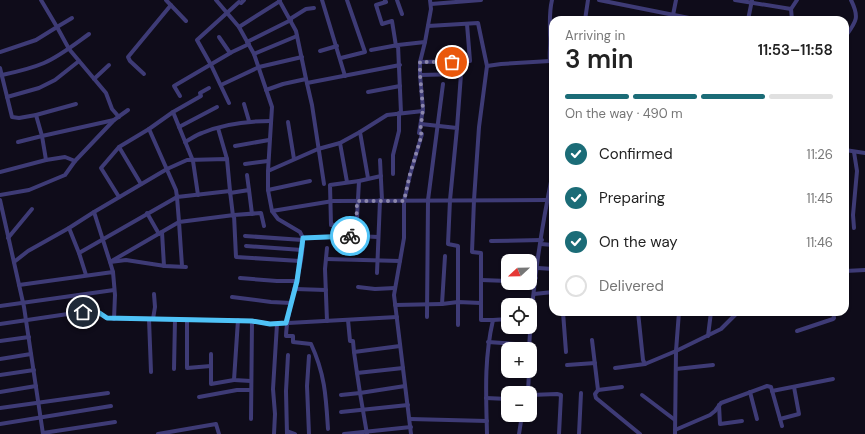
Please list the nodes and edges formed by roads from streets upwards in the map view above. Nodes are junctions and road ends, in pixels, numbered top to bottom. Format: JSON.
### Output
{"nodes":[{"id":1,"x":41,"y":0,"type":"edge"},
{"id":2,"x":166,"y":0,"type":"edge"},
{"id":3,"x":244,"y":0,"type":"edge"},
{"id":4,"x":322,"y":0,"type":"edge"},
{"id":5,"x":346,"y":0,"type":"edge"},
{"id":6,"x":385,"y":0,"type":"edge"},
{"id":7,"x":397,"y":0,"type":"edge"},
{"id":8,"x":481,"y":0,"type":"edge"},
{"id":9,"x":551,"y":0,"type":"edge"},
{"id":10,"x":588,"y":0,"type":"edge"},
{"id":11,"x":599,"y":0,"type":"edge"},
{"id":12,"x":676,"y":0,"type":"edge"},
{"id":13,"x":735,"y":0,"type":"edge"},
{"id":14,"x":797,"y":0,"type":"edge"},
{"id":15,"x":851,"y":0,"type":"edge"},
{"id":16,"x":218,"y":1,"type":"edge"},
{"id":17,"x":280,"y":1,"type":"edge"},
{"id":18,"x":740,"y":1,"type":"edge"},
{"id":19,"x":430,"y":2,"type":"edge"},
{"id":20,"x":752,"y":2,"type":"edge"},
{"id":21,"x":171,"y":5,"type":"junction"},
{"id":22,"x":314,"y":8,"type":"dead end"},
{"id":23,"x":791,"y":9,"type":"junction"},
{"id":24,"x":226,"y":12,"type":"junction"},
{"id":25,"x":402,"y":14,"type":"dead end"},
{"id":26,"x":673,"y":15,"type":"junction"},
{"id":27,"x":549,"y":16,"type":"edge"},
{"id":28,"x":586,"y":16,"type":"edge"},
{"id":29,"x":678,"y":16,"type":"edge"},
{"id":30,"x":749,"y":16,"type":"edge"},
{"id":31,"x":792,"y":16,"type":"edge"},
{"id":32,"x":72,"y":18,"type":"dead end"},
{"id":33,"x":290,"y":20,"type":"junction"},
{"id":34,"x":186,"y":21,"type":"dead end"},
{"id":35,"x":466,"y":24,"type":"junction"},
{"id":36,"x":428,"y":26,"type":"junction"},
{"id":37,"x":239,"y":27,"type":"junction"},
{"id":38,"x":57,"y":28,"type":"junction"},
{"id":39,"x":849,"y":31,"type":"edge"},
{"id":40,"x":89,"y":34,"type":"dead end"},
{"id":41,"x":297,"y":36,"type":"junction"},
{"id":42,"x":219,"y":37,"type":"dead end"},
{"id":43,"x":425,"y":42,"type":"junction"},
{"id":44,"x":248,"y":43,"type":"junction"},
{"id":45,"x":337,"y":46,"type":"junction"},
{"id":46,"x":397,"y":46,"type":"junction"},
{"id":47,"x":69,"y":49,"type":"junction"},
{"id":48,"x":320,"y":50,"type":"dead end"},
{"id":49,"x":371,"y":50,"type":"dead end"},
{"id":50,"x":0,"y":52,"type":"edge"},
{"id":51,"x":230,"y":53,"type":"junction"},
{"id":52,"x":254,"y":54,"type":"junction"},
{"id":53,"x":302,"y":58,"type":"junction"},
{"id":54,"x":340,"y":58,"type":"junction"},
{"id":55,"x":79,"y":61,"type":"junction"},
{"id":56,"x":549,"y":61,"type":"edge"},
{"id":57,"x":420,"y":62,"type":"junction"},
{"id":58,"x":108,"y":65,"type":"dead end"},
{"id":59,"x":211,"y":65,"type":"junction"},
{"id":60,"x":400,"y":65,"type":"junction"},
{"id":61,"x":487,"y":66,"type":"junction"},
{"id":62,"x":259,"y":67,"type":"junction"},
{"id":63,"x":0,"y":68,"type":"edge"},
{"id":64,"x":144,"y":74,"type":"dead end"},
{"id":65,"x":420,"y":74,"type":"junction"},
{"id":66,"x":2,"y":75,"type":"junction"},
{"id":67,"x":345,"y":76,"type":"junction"},
{"id":68,"x":94,"y":79,"type":"junction"},
{"id":69,"x":307,"y":81,"type":"junction"},
{"id":70,"x":443,"y":84,"type":"dead end"},
{"id":71,"x":221,"y":85,"type":"junction"},
{"id":72,"x":400,"y":86,"type":"junction"},
{"id":73,"x":209,"y":88,"type":"dead end"},
{"id":74,"x":266,"y":90,"type":"junction"},
{"id":75,"x":368,"y":92,"type":"dead end"},
{"id":76,"x":180,"y":96,"type":"dead end"},
{"id":77,"x":7,"y":97,"type":"junction"},
{"id":78,"x":76,"y":104,"type":"dead end"},
{"id":79,"x":229,"y":104,"type":"dead end"},
{"id":80,"x":244,"y":104,"type":"dead end"},
{"id":81,"x":217,"y":107,"type":"dead end"},
{"id":82,"x":128,"y":110,"type":"dead end"},
{"id":83,"x":423,"y":111,"type":"junction"},
{"id":84,"x":173,"y":112,"type":"junction"},
{"id":85,"x":400,"y":113,"type":"junction"},
{"id":86,"x":36,"y":115,"type":"junction"},
{"id":87,"x":119,"y":117,"type":"junction"},
{"id":88,"x":114,"y":120,"type":"junction"},
{"id":89,"x":249,"y":121,"type":"junction"},
{"id":90,"x":271,"y":121,"type":"junction"},
{"id":91,"x":288,"y":122,"type":"dead end"},
{"id":92,"x":421,"y":124,"type":"junction"},
{"id":93,"x":437,"y":125,"type":"junction"},
{"id":94,"x":179,"y":127,"type":"junction"},
{"id":95,"x":218,"y":128,"type":"junction"},
{"id":96,"x":457,"y":128,"type":"junction"},
{"id":97,"x":149,"y":129,"type":"junction"},
{"id":98,"x":360,"y":132,"type":"junction"},
{"id":99,"x":42,"y":136,"type":"junction"},
{"id":100,"x":269,"y":140,"type":"junction"},
{"id":101,"x":18,"y":142,"type":"dead end"},
{"id":102,"x":186,"y":142,"type":"junction"},
{"id":103,"x":340,"y":143,"type":"junction"},
{"id":104,"x":235,"y":146,"type":"dead end"},
{"id":105,"x":119,"y":147,"type":"junction"},
{"id":106,"x":318,"y":149,"type":"junction"},
{"id":107,"x":849,"y":151,"type":"edge"},
{"id":108,"x":854,"y":152,"type":"junction"},
{"id":109,"x":865,"y":153,"type":"edge"},
{"id":110,"x":227,"y":159,"type":"junction"},
{"id":111,"x":294,"y":159,"type":"junction"},
{"id":112,"x":46,"y":160,"type":"junction"},
{"id":113,"x":380,"y":160,"type":"dead end"},
{"id":114,"x":75,"y":161,"type":"junction"},
{"id":115,"x":193,"y":161,"type":"junction"},
{"id":116,"x":268,"y":161,"type":"junction"},
{"id":117,"x":245,"y":164,"type":"dead end"},
{"id":118,"x":167,"y":169,"type":"junction"},
{"id":119,"x":268,"y":171,"type":"junction"},
{"id":120,"x":0,"y":172,"type":"edge"},
{"id":121,"x":393,"y":174,"type":"dead end"},
{"id":122,"x":247,"y":175,"type":"dead end"},
{"id":123,"x":381,"y":176,"type":"junction"},
{"id":124,"x":368,"y":178,"type":"junction"},
{"id":125,"x":310,"y":181,"type":"dead end"},
{"id":126,"x":359,"y":181,"type":"junction"},
{"id":127,"x":347,"y":182,"type":"junction"},
{"id":128,"x":140,"y":184,"type":"junction"},
{"id":129,"x":324,"y":184,"type":"dead end"},
{"id":130,"x":249,"y":190,"type":"junction"},
{"id":131,"x":268,"y":190,"type":"junction"},
{"id":132,"x":230,"y":192,"type":"junction"},
{"id":133,"x":198,"y":194,"type":"junction"},
{"id":134,"x":0,"y":195,"type":"edge"},
{"id":135,"x":549,"y":196,"type":"edge"},
{"id":136,"x":119,"y":197,"type":"junction"},
{"id":137,"x":177,"y":197,"type":"junction"},
{"id":138,"x":0,"y":200,"type":"edge"},
{"id":139,"x":381,"y":200,"type":"junction"},
{"id":140,"x":428,"y":200,"type":"junction"},
{"id":141,"x":450,"y":200,"type":"junction"},
{"id":142,"x":474,"y":200,"type":"junction"},
{"id":143,"x":547,"y":200,"type":"junction"},
{"id":144,"x":357,"y":201,"type":"junction"},
{"id":145,"x":404,"y":201,"type":"junction"},
{"id":146,"x":331,"y":202,"type":"junction"},
{"id":147,"x":32,"y":209,"type":"dead end"},
{"id":148,"x":272,"y":211,"type":"junction"},
{"id":149,"x":94,"y":212,"type":"junction"},
{"id":150,"x":147,"y":213,"type":"junction"},
{"id":151,"x":252,"y":214,"type":"junction"},
{"id":152,"x":233,"y":215,"type":"junction"},
{"id":153,"x":179,"y":222,"type":"junction"},
{"id":154,"x":346,"y":224,"type":"dead end"},
{"id":155,"x":264,"y":226,"type":"dead end"},
{"id":156,"x":68,"y":228,"type":"junction"},
{"id":157,"x":854,"y":228,"type":"dead end"},
{"id":158,"x":160,"y":233,"type":"junction"},
{"id":159,"x":245,"y":236,"type":"dead end"},
{"id":160,"x":356,"y":236,"type":"junction"},
{"id":161,"x":378,"y":237,"type":"junction"},
{"id":162,"x":8,"y":238,"type":"junction"},
{"id":163,"x":103,"y":239,"type":"junction"},
{"id":164,"x":303,"y":239,"type":"junction"},
{"id":165,"x":491,"y":241,"type":"dead end"},
{"id":166,"x":541,"y":242,"type":"junction"},
{"id":167,"x":549,"y":244,"type":"edge"},
{"id":168,"x":246,"y":246,"type":"dead end"},
{"id":169,"x":327,"y":248,"type":"dead end"},
{"id":170,"x":302,"y":250,"type":"junction"},
{"id":171,"x":80,"y":253,"type":"junction"},
{"id":172,"x":444,"y":256,"type":"dead end"},
{"id":173,"x":326,"y":259,"type":"junction"},
{"id":174,"x":378,"y":260,"type":"junction"},
{"id":175,"x":300,"y":261,"type":"junction"},
{"id":176,"x":400,"y":261,"type":"junction"},
{"id":177,"x":14,"y":262,"type":"junction"},
{"id":178,"x":110,"y":262,"type":"junction"},
{"id":179,"x":164,"y":266,"type":"junction"},
{"id":180,"x":538,"y":268,"type":"junction"},
{"id":181,"x":549,"y":269,"type":"edge"},
{"id":182,"x":865,"y":270,"type":"edge"},
{"id":183,"x":849,"y":271,"type":"edge"},
{"id":184,"x":113,"y":272,"type":"junction"},
{"id":185,"x":377,"y":273,"type":"dead end"},
{"id":186,"x":537,"y":273,"type":"edge"},
{"id":187,"x":86,"y":275,"type":"junction"},
{"id":188,"x":240,"y":278,"type":"dead end"},
{"id":189,"x":481,"y":280,"type":"junction"},
{"id":190,"x":297,"y":281,"type":"junction"},
{"id":191,"x":501,"y":281,"type":"edge"},
{"id":192,"x":19,"y":285,"type":"junction"},
{"id":193,"x":358,"y":287,"type":"dead end"},
{"id":194,"x":395,"y":288,"type":"junction"},
{"id":195,"x":295,"y":289,"type":"junction"},
{"id":196,"x":114,"y":290,"type":"junction"},
{"id":197,"x":326,"y":290,"type":"junction"},
{"id":198,"x":534,"y":290,"type":"edge"},
{"id":199,"x":549,"y":292,"type":"edge"},
{"id":200,"x":154,"y":294,"type":"dead end"},
{"id":201,"x":534,"y":294,"type":"junction"},
{"id":202,"x":232,"y":297,"type":"dead end"},
{"id":203,"x":533,"y":298,"type":"edge"},
{"id":204,"x":458,"y":302,"type":"junction"},
{"id":205,"x":23,"y":303,"type":"junction"},
{"id":206,"x":291,"y":303,"type":"junction"},
{"id":207,"x":481,"y":303,"type":"junction"},
{"id":208,"x":395,"y":304,"type":"junction"},
{"id":209,"x":428,"y":304,"type":"junction"},
{"id":210,"x":442,"y":304,"type":"junction"},
{"id":211,"x":0,"y":306,"type":"edge"},
{"id":212,"x":563,"y":316,"type":"edge"},
{"id":213,"x":638,"y":316,"type":"edge"},
{"id":214,"x":680,"y":316,"type":"edge"},
{"id":215,"x":710,"y":316,"type":"edge"},
{"id":216,"x":734,"y":316,"type":"edge"},
{"id":217,"x":833,"y":316,"type":"edge"},
{"id":218,"x":397,"y":317,"type":"junction"},
{"id":219,"x":427,"y":317,"type":"dead end"},
{"id":220,"x":114,"y":318,"type":"junction"},
{"id":221,"x":151,"y":319,"type":"junction"},
{"id":222,"x":501,"y":319,"type":"edge"},
{"id":223,"x":26,"y":320,"type":"junction"},
{"id":224,"x":175,"y":320,"type":"junction"},
{"id":225,"x":188,"y":320,"type":"junction"},
{"id":226,"x":238,"y":320,"type":"junction"},
{"id":227,"x":348,"y":320,"type":"junction"},
{"id":228,"x":493,"y":320,"type":"junction"},
{"id":229,"x":252,"y":321,"type":"junction"},
{"id":230,"x":327,"y":321,"type":"junction"},
{"id":231,"x":286,"y":323,"type":"junction"},
{"id":232,"x":0,"y":324,"type":"edge"},
{"id":233,"x":277,"y":324,"type":"junction"},
{"id":234,"x":458,"y":325,"type":"dead end"},
{"id":235,"x":797,"y":331,"type":"dead end"},
{"id":236,"x":708,"y":336,"type":"junction"},
{"id":237,"x":29,"y":337,"type":"junction"},
{"id":238,"x":592,"y":340,"type":"dead end"},
{"id":239,"x":0,"y":341,"type":"edge"},
{"id":240,"x":488,"y":342,"type":"junction"},
{"id":241,"x":501,"y":344,"type":"edge"},
{"id":242,"x":400,"y":346,"type":"junction"},
{"id":243,"x":354,"y":352,"type":"junction"},
{"id":244,"x":566,"y":352,"type":"dead end"},
{"id":245,"x":676,"y":352,"type":"junction"},
{"id":246,"x":31,"y":354,"type":"junction"},
{"id":247,"x":211,"y":354,"type":"dead end"},
{"id":248,"x":288,"y":355,"type":"dead end"},
{"id":249,"x":309,"y":356,"type":"dead end"},
{"id":250,"x":0,"y":359,"type":"edge"},
{"id":251,"x":595,"y":363,"type":"junction"},
{"id":252,"x":644,"y":364,"type":"junction"},
{"id":253,"x":567,"y":365,"type":"dead end"},
{"id":254,"x":713,"y":365,"type":"dead end"},
{"id":255,"x":211,"y":366,"type":"junction"},
{"id":256,"x":403,"y":368,"type":"junction"},
{"id":257,"x":615,"y":368,"type":"dead end"},
{"id":258,"x":174,"y":369,"type":"dead end"},
{"id":259,"x":676,"y":369,"type":"junction"},
{"id":260,"x":34,"y":370,"type":"junction"},
{"id":261,"x":151,"y":372,"type":"dead end"},
{"id":262,"x":357,"y":373,"type":"junction"},
{"id":263,"x":0,"y":375,"type":"edge"},
{"id":264,"x":833,"y":379,"type":"dead end"},
{"id":265,"x":234,"y":380,"type":"junction"},
{"id":266,"x":251,"y":381,"type":"junction"},
{"id":267,"x":36,"y":386,"type":"junction"},
{"id":268,"x":405,"y":386,"type":"junction"},
{"id":269,"x":622,"y":387,"type":"dead end"},
{"id":270,"x":794,"y":387,"type":"junction"},
{"id":271,"x":251,"y":390,"type":"junction"},
{"id":272,"x":598,"y":390,"type":"junction"},
{"id":273,"x":772,"y":391,"type":"junction"},
{"id":274,"x":0,"y":392,"type":"edge"},
{"id":275,"x":750,"y":392,"type":"junction"},
{"id":276,"x":108,"y":393,"type":"dead end"},
{"id":277,"x":360,"y":393,"type":"junction"},
{"id":278,"x":581,"y":393,"type":"dead end"},
{"id":279,"x":537,"y":394,"type":"edge"},
{"id":280,"x":341,"y":395,"type":"dead end"},
{"id":281,"x":642,"y":395,"type":"dead end"},
{"id":282,"x":199,"y":397,"type":"dead end"},
{"id":283,"x":486,"y":398,"type":"junction"},
{"id":284,"x":501,"y":399,"type":"edge"},
{"id":285,"x":38,"y":402,"type":"junction"},
{"id":286,"x":408,"y":405,"type":"junction"},
{"id":287,"x":719,"y":405,"type":"junction"},
{"id":288,"x":111,"y":406,"type":"dead end"},
{"id":289,"x":0,"y":408,"type":"edge"},
{"id":290,"x":363,"y":410,"type":"junction"},
{"id":291,"x":341,"y":412,"type":"dead end"},
{"id":292,"x":41,"y":418,"type":"junction"},
{"id":293,"x":251,"y":419,"type":"dead end"},
{"id":294,"x":410,"y":419,"type":"junction"},
{"id":295,"x":757,"y":419,"type":"dead end"},
{"id":296,"x":780,"y":419,"type":"junction"},
{"id":297,"x":675,"y":420,"type":"junction"},
{"id":298,"x":487,"y":421,"type":"junction"},
{"id":299,"x":742,"y":421,"type":"dead end"},
{"id":300,"x":115,"y":422,"type":"dead end"},
{"id":301,"x":521,"y":422,"type":"edge"},
{"id":302,"x":0,"y":424,"type":"edge"},
{"id":303,"x":782,"y":426,"type":"dead end"},
{"id":304,"x":411,"y":427,"type":"junction"},
{"id":305,"x":328,"y":429,"type":"dead end"},
{"id":306,"x":675,"y":432,"type":"edge"},
{"id":307,"x":287,"y":433,"type":"edge"},
{"id":308,"x":366,"y":433,"type":"edge"},
{"id":309,"x":43,"y":434,"type":"edge"},
{"id":310,"x":158,"y":434,"type":"edge"},
{"id":311,"x":219,"y":434,"type":"edge"},
{"id":312,"x":274,"y":434,"type":"edge"},
{"id":313,"x":295,"y":434,"type":"edge"},
{"id":314,"x":308,"y":434,"type":"edge"},
{"id":315,"x":344,"y":434,"type":"edge"},
{"id":316,"x":412,"y":434,"type":"edge"},
{"id":317,"x":487,"y":434,"type":"edge"},
{"id":318,"x":519,"y":434,"type":"edge"},
{"id":319,"x":559,"y":434,"type":"edge"},
{"id":320,"x":579,"y":434,"type":"edge"},
{"id":321,"x":640,"y":434,"type":"edge"}],
"edges":[{"from":1,"to":38,"type":"street"},
{"from":2,"to":21,"type":"street"},
{"from":3,"to":24,"type":"street"},
{"from":4,"to":45,"type":"street"},
{"from":5,"to":54,"type":"street"},
{"from":6,"to":46,"type":"street"},
{"from":7,"to":25,"type":"street"},
{"from":8,"to":19,"type":"street"},
{"from":9,"to":27,"type":"street"},
{"from":10,"to":28,"type":"street"},
{"from":11,"to":26,"type":"street"},
{"from":12,"to":26,"type":"street"},
{"from":13,"to":18,"type":"street"},
{"from":14,"to":23,"type":"street"},
{"from":15,"to":39,"type":"street"},
{"from":16,"to":24,"type":"street"},
{"from":17,"to":33,"type":"street"},
{"from":17,"to":37,"type":"street"},
{"from":18,"to":20,"type":"street"},
{"from":19,"to":36,"type":"street"},
{"from":20,"to":23,"type":"street"},
{"from":20,"to":30,"type":"street"},
{"from":21,"to":34,"type":"street"},
{"from":21,"to":64,"type":"street"},
{"from":22,"to":33,"type":"street"},
{"from":23,"to":31,"type":"street"},
{"from":24,"to":37,"type":"street"},
{"from":24,"to":59,"type":"street"},
{"from":26,"to":29,"type":"street"},
{"from":32,"to":38,"type":"street"},
{"from":33,"to":41,"type":"street"},
{"from":33,"to":44,"type":"street"},
{"from":35,"to":36,"type":"street"},
{"from":35,"to":57,"type":"street"},
{"from":35,"to":61,"type":"street"},
{"from":36,"to":43,"type":"street"},
{"from":37,"to":44,"type":"street"},
{"from":38,"to":47,"type":"street"},
{"from":38,"to":50,"type":"street"},
{"from":40,"to":47,"type":"street"},
{"from":41,"to":52,"type":"street"},
{"from":41,"to":53,"type":"street"},
{"from":42,"to":51,"type":"street"},
{"from":43,"to":46,"type":"street"},
{"from":43,"to":57,"type":"street"},
{"from":44,"to":51,"type":"street"},
{"from":44,"to":52,"type":"street"},
{"from":45,"to":48,"type":"street"},
{"from":45,"to":54,"type":"street"},
{"from":46,"to":49,"type":"street"},
{"from":46,"to":60,"type":"street"},
{"from":47,"to":55,"type":"street"},
{"from":47,"to":66,"type":"street"},
{"from":51,"to":59,"type":"street"},
{"from":52,"to":62,"type":"street"},
{"from":53,"to":62,"type":"street"},
{"from":53,"to":69,"type":"street"},
{"from":54,"to":67,"type":"street"},
{"from":55,"to":68,"type":"street"},
{"from":55,"to":77,"type":"street"},
{"from":56,"to":61,"type":"street"},
{"from":57,"to":65,"type":"street"},
{"from":58,"to":68,"type":"street"},
{"from":59,"to":71,"type":"street"},
{"from":59,"to":76,"type":"street"},
{"from":60,"to":67,"type":"street"},
{"from":60,"to":72,"type":"street"},
{"from":61,"to":142,"type":"street"},
{"from":62,"to":71,"type":"street"},
{"from":62,"to":74,"type":"street"},
{"from":63,"to":66,"type":"street"},
{"from":65,"to":83,"type":"street"},
{"from":65,"to":96,"type":"street"},
{"from":66,"to":77,"type":"street"},
{"from":67,"to":69,"type":"street"},
{"from":68,"to":87,"type":"street"},
{"from":69,"to":74,"type":"street"},
{"from":69,"to":106,"type":"street"},
{"from":70,"to":93,"type":"street"},
{"from":71,"to":79,"type":"street"},
{"from":72,"to":75,"type":"street"},
{"from":72,"to":85,"type":"street"},
{"from":73,"to":84,"type":"street"},
{"from":74,"to":90,"type":"street"},
{"from":77,"to":86,"type":"street"},
{"from":78,"to":86,"type":"street"},
{"from":80,"to":89,"type":"street"},
{"from":81,"to":94,"type":"street"},
{"from":82,"to":87,"type":"street"},
{"from":83,"to":85,"type":"street"},
{"from":83,"to":92,"type":"street"},
{"from":84,"to":94,"type":"street"},
{"from":84,"to":97,"type":"street"},
{"from":85,"to":98,"type":"street"},
{"from":85,"to":121,"type":"street"},
{"from":86,"to":99,"type":"street"},
{"from":87,"to":88,"type":"street"},
{"from":88,"to":99,"type":"street"},
{"from":88,"to":114,"type":"street"},
{"from":89,"to":90,"type":"street"},
{"from":89,"to":95,"type":"street"},
{"from":90,"to":100,"type":"street"},
{"from":91,"to":111,"type":"street"},
{"from":92,"to":93,"type":"street"},
{"from":92,"to":145,"type":"street"},
{"from":93,"to":96,"type":"street"},
{"from":93,"to":140,"type":"street"},
{"from":94,"to":102,"type":"street"},
{"from":95,"to":102,"type":"street"},
{"from":95,"to":110,"type":"street"},
{"from":96,"to":141,"type":"street"},
{"from":97,"to":105,"type":"street"},
{"from":97,"to":118,"type":"street"},
{"from":98,"to":103,"type":"street"},
{"from":98,"to":124,"type":"street"},
{"from":99,"to":101,"type":"street"},
{"from":99,"to":112,"type":"street"},
{"from":100,"to":104,"type":"street"},
{"from":100,"to":116,"type":"street"},
{"from":102,"to":115,"type":"street"},
{"from":103,"to":106,"type":"street"},
{"from":103,"to":127,"type":"street"},
{"from":105,"to":128,"type":"street"},
{"from":105,"to":136,"type":"street"},
{"from":106,"to":111,"type":"street"},
{"from":106,"to":129,"type":"street"},
{"from":107,"to":108,"type":"street"},
{"from":108,"to":109,"type":"street"},
{"from":108,"to":157,"type":"street"},
{"from":110,"to":115,"type":"street"},
{"from":110,"to":132,"type":"street"},
{"from":111,"to":119,"type":"street"},
{"from":112,"to":114,"type":"street"},
{"from":112,"to":120,"type":"street"},
{"from":113,"to":123,"type":"street"},
{"from":114,"to":134,"type":"street"},
{"from":115,"to":118,"type":"street"},
{"from":115,"to":133,"type":"street"},
{"from":116,"to":117,"type":"street"},
{"from":116,"to":119,"type":"street"},
{"from":118,"to":128,"type":"street"},
{"from":118,"to":137,"type":"street"},
{"from":119,"to":131,"type":"street"},
{"from":122,"to":130,"type":"street"},
{"from":123,"to":124,"type":"street"},
{"from":123,"to":139,"type":"street"},
{"from":124,"to":126,"type":"street"},
{"from":125,"to":131,"type":"street"},
{"from":126,"to":127,"type":"street"},
{"from":126,"to":144,"type":"street"},
{"from":127,"to":146,"type":"street"},
{"from":128,"to":136,"type":"street"},
{"from":130,"to":132,"type":"street"},
{"from":130,"to":151,"type":"street"},
{"from":131,"to":148,"type":"street"},
{"from":132,"to":133,"type":"street"},
{"from":132,"to":152,"type":"street"},
{"from":133,"to":137,"type":"street"},
{"from":135,"to":143,"type":"street"},
{"from":136,"to":149,"type":"street"},
{"from":137,"to":150,"type":"street"},
{"from":137,"to":153,"type":"street"},
{"from":138,"to":162,"type":"street"},
{"from":139,"to":144,"type":"street"},
{"from":139,"to":145,"type":"street"},
{"from":139,"to":161,"type":"street"},
{"from":140,"to":141,"type":"street"},
{"from":140,"to":145,"type":"street"},
{"from":140,"to":209,"type":"street"},
{"from":141,"to":142,"type":"street"},
{"from":141,"to":204,"type":"street"},
{"from":142,"to":143,"type":"street"},
{"from":142,"to":189,"type":"street"},
{"from":143,"to":166,"type":"street"},
{"from":144,"to":146,"type":"street"},
{"from":144,"to":160,"type":"street"},
{"from":145,"to":176,"type":"street"},
{"from":146,"to":148,"type":"street"},
{"from":146,"to":154,"type":"street"},
{"from":147,"to":162,"type":"street"},
{"from":148,"to":164,"type":"street"},
{"from":149,"to":156,"type":"street"},
{"from":149,"to":163,"type":"street"},
{"from":150,"to":158,"type":"street"},
{"from":150,"to":163,"type":"street"},
{"from":151,"to":152,"type":"street"},
{"from":151,"to":155,"type":"street"},
{"from":152,"to":153,"type":"street"},
{"from":152,"to":175,"type":"street"},
{"from":153,"to":158,"type":"street"},
{"from":153,"to":179,"type":"street"},
{"from":156,"to":171,"type":"street"},
{"from":156,"to":177,"type":"street"},
{"from":158,"to":178,"type":"street"},
{"from":158,"to":179,"type":"street"},
{"from":159,"to":164,"type":"street"},
{"from":160,"to":161,"type":"street"},
{"from":160,"to":164,"type":"street"},
{"from":161,"to":174,"type":"street"},
{"from":162,"to":177,"type":"street"},
{"from":163,"to":171,"type":"street"},
{"from":163,"to":178,"type":"street"},
{"from":164,"to":170,"type":"street"},
{"from":165,"to":166,"type":"street"},
{"from":166,"to":167,"type":"street"},
{"from":166,"to":180,"type":"street"},
{"from":168,"to":170,"type":"street"},
{"from":169,"to":173,"type":"street"},
{"from":170,"to":175,"type":"street"},
{"from":171,"to":187,"type":"street"},
{"from":172,"to":210,"type":"street"},
{"from":173,"to":174,"type":"street"},
{"from":173,"to":197,"type":"street"},
{"from":174,"to":176,"type":"street"},
{"from":174,"to":185,"type":"street"},
{"from":175,"to":190,"type":"street"},
{"from":176,"to":194,"type":"street"},
{"from":177,"to":192,"type":"street"},
{"from":178,"to":179,"type":"street"},
{"from":178,"to":184,"type":"street"},
{"from":180,"to":181,"type":"street"},
{"from":180,"to":186,"type":"street"},
{"from":182,"to":183,"type":"street"},
{"from":184,"to":187,"type":"street"},
{"from":184,"to":196,"type":"street"},
{"from":187,"to":192,"type":"street"},
{"from":188,"to":190,"type":"street"},
{"from":189,"to":191,"type":"street"},
{"from":189,"to":207,"type":"street"},
{"from":190,"to":195,"type":"street"},
{"from":192,"to":205,"type":"street"},
{"from":193,"to":194,"type":"street"},
{"from":194,"to":208,"type":"street"},
{"from":195,"to":197,"type":"street"},
{"from":195,"to":206,"type":"street"},
{"from":196,"to":205,"type":"street"},
{"from":196,"to":220,"type":"street"},
{"from":197,"to":230,"type":"street"},
{"from":198,"to":201,"type":"street"},
{"from":199,"to":201,"type":"street"},
{"from":200,"to":221,"type":"street"},
{"from":201,"to":203,"type":"street"},
{"from":202,"to":206,"type":"street"},
{"from":204,"to":207,"type":"street"},
{"from":204,"to":210,"type":"street"},
{"from":204,"to":234,"type":"street"},
{"from":205,"to":211,"type":"street"},
{"from":205,"to":223,"type":"street"},
{"from":206,"to":231,"type":"street"},
{"from":207,"to":228,"type":"street"},
{"from":208,"to":209,"type":"street"},
{"from":208,"to":218,"type":"street"},
{"from":209,"to":210,"type":"street"},
{"from":209,"to":219,"type":"street"},
{"from":212,"to":244,"type":"street"},
{"from":213,"to":252,"type":"street"},
{"from":214,"to":245,"type":"street"},
{"from":215,"to":236,"type":"street"},
{"from":216,"to":236,"type":"street"},
{"from":217,"to":235,"type":"street"},
{"from":218,"to":227,"type":"street"},
{"from":218,"to":242,"type":"street"},
{"from":220,"to":221,"type":"street"},
{"from":220,"to":223,"type":"street"},
{"from":221,"to":224,"type":"street"},
{"from":221,"to":261,"type":"street"},
{"from":222,"to":228,"type":"street"},
{"from":223,"to":232,"type":"street"},
{"from":223,"to":237,"type":"street"},
{"from":224,"to":225,"type":"street"},
{"from":224,"to":258,"type":"street"},
{"from":225,"to":226,"type":"street"},
{"from":225,"to":255,"type":"street"},
{"from":226,"to":229,"type":"street"},
{"from":226,"to":265,"type":"street"},
{"from":227,"to":230,"type":"street"},
{"from":227,"to":243,"type":"street"},
{"from":228,"to":240,"type":"street"},
{"from":229,"to":233,"type":"street"},
{"from":229,"to":266,"type":"street"},
{"from":230,"to":231,"type":"street"},
{"from":231,"to":233,"type":"street"},
{"from":231,"to":305,"type":"street"},
{"from":233,"to":312,"type":"street"},
{"from":236,"to":245,"type":"street"},
{"from":237,"to":239,"type":"street"},
{"from":237,"to":246,"type":"street"},
{"from":238,"to":251,"type":"street"},
{"from":240,"to":241,"type":"street"},
{"from":240,"to":283,"type":"street"},
{"from":242,"to":243,"type":"street"},
{"from":242,"to":256,"type":"street"},
{"from":243,"to":262,"type":"street"},
{"from":245,"to":252,"type":"street"},
{"from":245,"to":259,"type":"street"},
{"from":246,"to":250,"type":"street"},
{"from":246,"to":260,"type":"street"},
{"from":247,"to":255,"type":"street"},
{"from":248,"to":307,"type":"street"},
{"from":249,"to":314,"type":"street"},
{"from":251,"to":253,"type":"street"},
{"from":251,"to":272,"type":"street"},
{"from":252,"to":257,"type":"street"},
{"from":254,"to":259,"type":"street"},
{"from":255,"to":265,"type":"street"},
{"from":256,"to":262,"type":"street"},
{"from":256,"to":268,"type":"street"},
{"from":259,"to":297,"type":"street"},
{"from":260,"to":263,"type":"street"},
{"from":260,"to":267,"type":"street"},
{"from":262,"to":277,"type":"street"},
{"from":264,"to":270,"type":"street"},
{"from":265,"to":266,"type":"street"},
{"from":266,"to":271,"type":"street"},
{"from":267,"to":274,"type":"street"},
{"from":267,"to":285,"type":"street"},
{"from":268,"to":277,"type":"street"},
{"from":268,"to":286,"type":"street"},
{"from":269,"to":272,"type":"street"},
{"from":270,"to":273,"type":"street"},
{"from":270,"to":296,"type":"street"},
{"from":271,"to":282,"type":"street"},
{"from":271,"to":293,"type":"street"},
{"from":272,"to":321,"type":"street"},
{"from":273,"to":275,"type":"street"},
{"from":273,"to":296,"type":"street"},
{"from":275,"to":287,"type":"street"},
{"from":275,"to":295,"type":"street"},
{"from":276,"to":285,"type":"street"},
{"from":277,"to":280,"type":"street"},
{"from":277,"to":290,"type":"street"},
{"from":278,"to":320,"type":"street"},
{"from":279,"to":319,"type":"street"},
{"from":281,"to":297,"type":"street"},
{"from":283,"to":284,"type":"street"},
{"from":283,"to":298,"type":"street"},
{"from":285,"to":289,"type":"street"},
{"from":285,"to":292,"type":"street"},
{"from":286,"to":290,"type":"street"},
{"from":286,"to":294,"type":"street"},
{"from":287,"to":299,"type":"street"},
{"from":287,"to":306,"type":"street"},
{"from":288,"to":292,"type":"street"},
{"from":290,"to":291,"type":"street"},
{"from":290,"to":308,"type":"street"},
{"from":292,"to":302,"type":"street"},
{"from":292,"to":309,"type":"street"},
{"from":294,"to":298,"type":"street"},
{"from":294,"to":304,"type":"street"},
{"from":296,"to":303,"type":"street"},
{"from":297,"to":306,"type":"street"},
{"from":298,"to":317,"type":"street"},
{"from":300,"to":309,"type":"street"},
{"from":301,"to":318,"type":"street"},
{"from":304,"to":308,"type":"street"},
{"from":304,"to":316,"type":"street"},
{"from":307,"to":313,"type":"street"},
{"from":308,"to":315,"type":"street"},
{"from":310,"to":311,"type":"street"}]}
